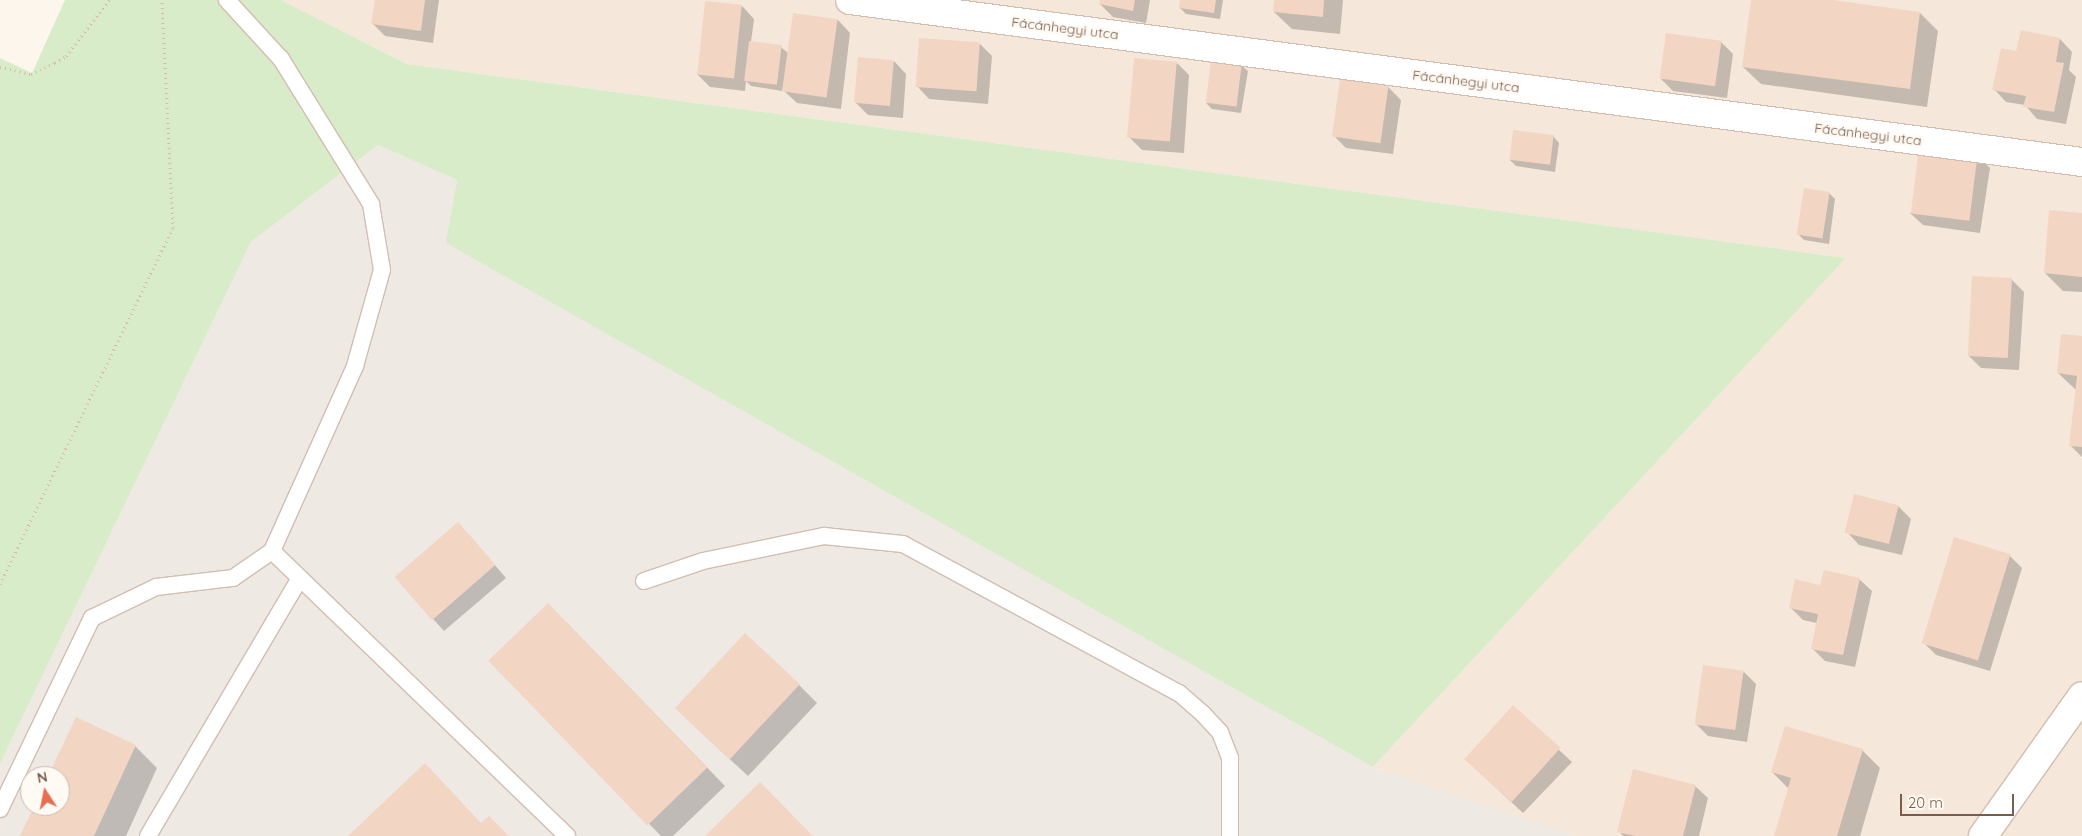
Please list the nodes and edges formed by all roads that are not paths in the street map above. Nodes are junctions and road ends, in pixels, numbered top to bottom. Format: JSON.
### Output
{"nodes":[{"id":1,"x":227,"y":0,"type":"edge"},
{"id":2,"x":850,"y":0,"type":"edge"},
{"id":3,"x":2082,"y":162,"type":"edge"},
{"id":4,"x":272,"y":551,"type":"junction"},
{"id":5,"x":300,"y":578,"type":"junction"},
{"id":6,"x":644,"y":581,"type":"dead end"},
{"id":7,"x":2082,"y":696,"type":"edge"},
{"id":8,"x":0,"y":809,"type":"edge"},
{"id":9,"x":148,"y":836,"type":"edge"},
{"id":10,"x":567,"y":836,"type":"edge"},
{"id":11,"x":1230,"y":836,"type":"edge"},
{"id":12,"x":1983,"y":836,"type":"edge"}],
"edges":[{"from":1,"to":4,"type":"lane"},
{"from":2,"to":3,"type":"street","name":"Fácánhegyi utca"},
{"from":4,"to":5,"type":"lane"},
{"from":4,"to":8,"type":"lane"},
{"from":5,"to":9,"type":"lane"},
{"from":5,"to":10,"type":"lane"},
{"from":6,"to":11,"type":"lane"},
{"from":7,"to":12,"type":"street"}]}
